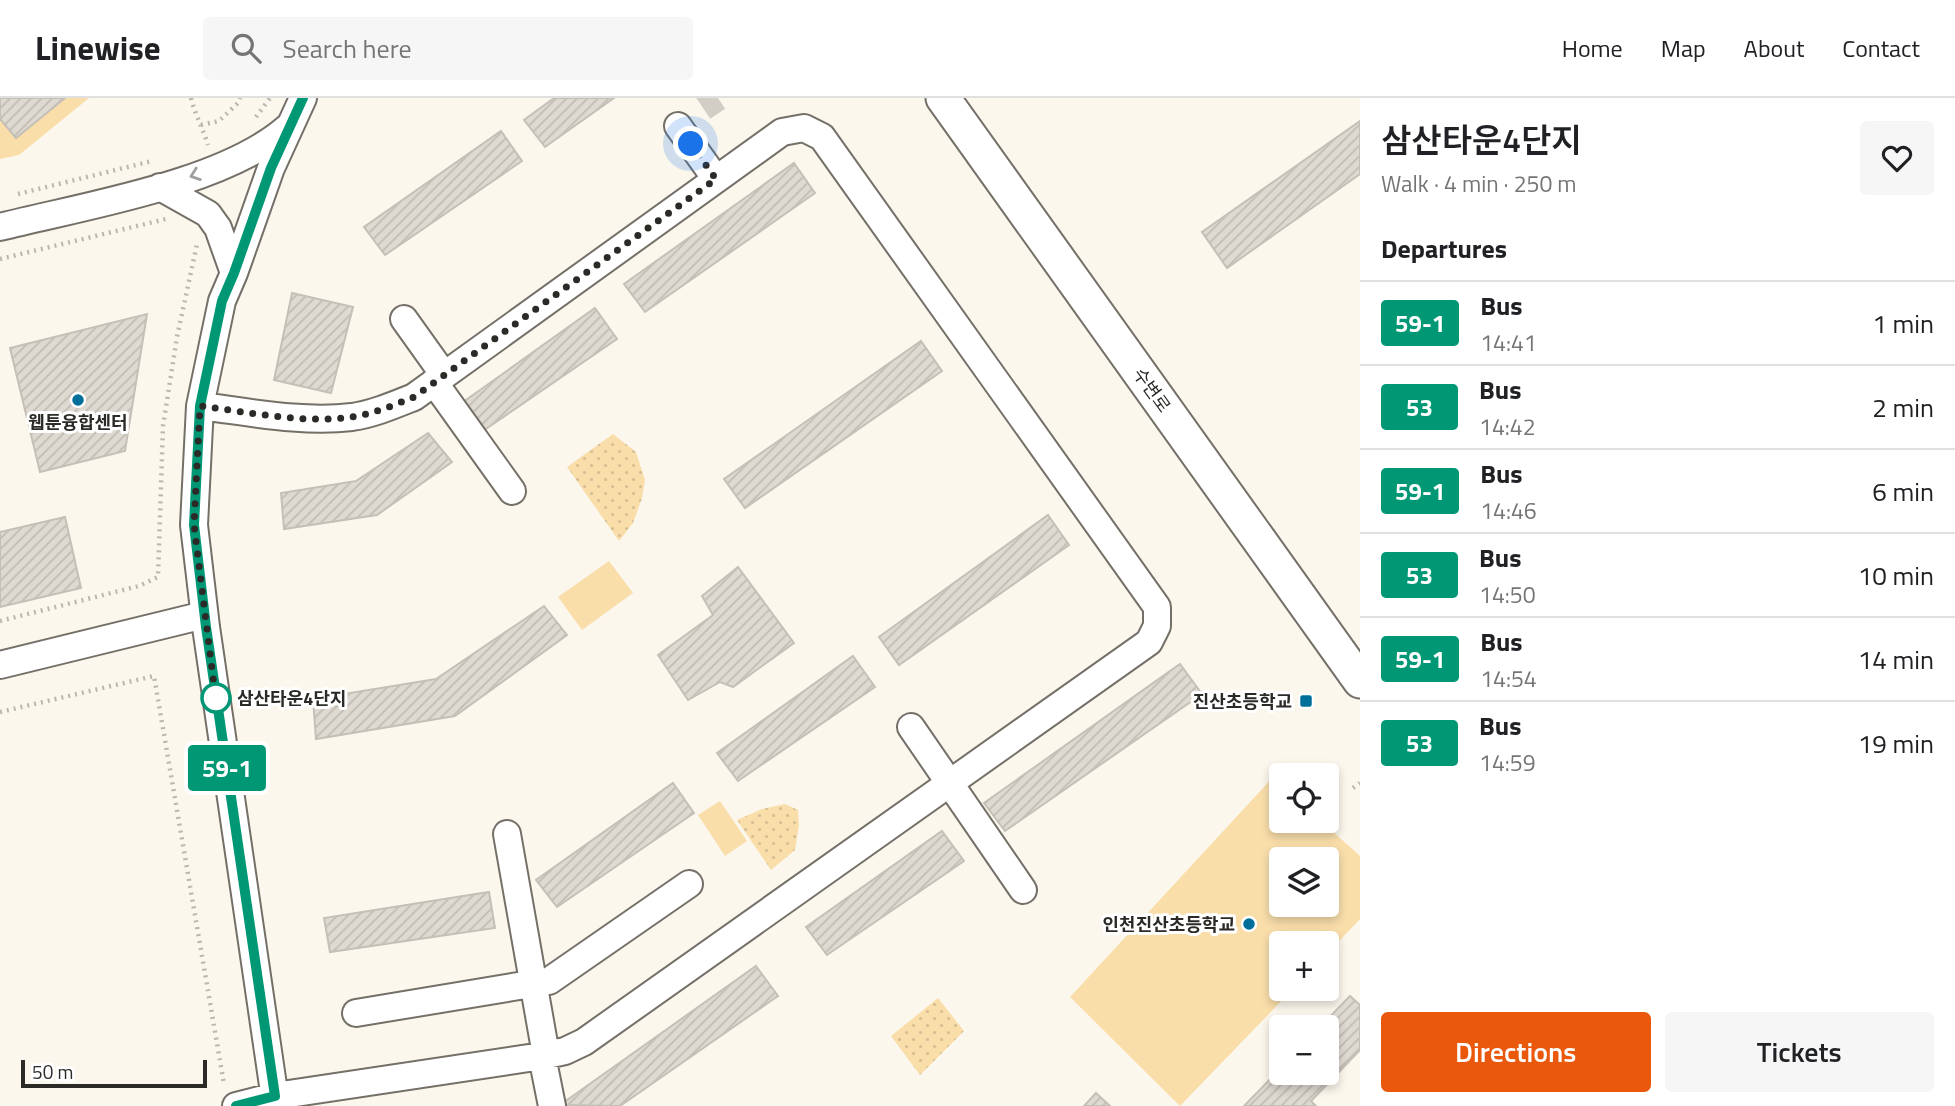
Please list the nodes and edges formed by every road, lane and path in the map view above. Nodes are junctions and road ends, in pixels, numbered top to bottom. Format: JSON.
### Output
{"nodes":[{"id":1,"x":191,"y":98,"type":"edge"},
{"id":2,"x":240,"y":98,"type":"edge"},
{"id":3,"x":270,"y":98,"type":"edge"},
{"id":4,"x":303,"y":98,"type":"edge"},
{"id":5,"x":943,"y":98,"type":"edge"},
{"id":6,"x":201,"y":125,"type":"junction"},
{"id":7,"x":290,"y":125,"type":"junction"},
{"id":8,"x":250,"y":126,"type":"dead end"},
{"id":9,"x":678,"y":126,"type":"dead end"},
{"id":10,"x":217,"y":142,"type":"dead end"},
{"id":11,"x":208,"y":145,"type":"junction"},
{"id":12,"x":197,"y":149,"type":"dead end"},
{"id":13,"x":160,"y":159,"type":"dead end"},
{"id":14,"x":716,"y":179,"type":"junction"},
{"id":15,"x":160,"y":187,"type":"junction"},
{"id":16,"x":13,"y":195,"type":"dead end"},
{"id":17,"x":172,"y":220,"type":"dead end"},
{"id":18,"x":0,"y":227,"type":"edge"},
{"id":19,"x":199,"y":236,"type":"dead end"},
{"id":20,"x":0,"y":259,"type":"edge"},
{"id":21,"x":234,"y":273,"type":"junction"},
{"id":22,"x":404,"y":319,"type":"dead end"},
{"id":23,"x":439,"y":378,"type":"junction"},
{"id":24,"x":200,"y":406,"type":"junction"},
{"id":25,"x":512,"y":491,"type":"dead end"},
{"id":26,"x":204,"y":614,"type":"junction"},
{"id":27,"x":0,"y":621,"type":"edge"},
{"id":28,"x":0,"y":665,"type":"edge"},
{"id":29,"x":1360,"y":681,"type":"edge"},
{"id":30,"x":0,"y":712,"type":"edge"},
{"id":31,"x":911,"y":727,"type":"dead end"},
{"id":32,"x":950,"y":783,"type":"junction"},
{"id":33,"x":1360,"y":783,"type":"edge"},
{"id":34,"x":1353,"y":788,"type":"dead end"},
{"id":35,"x":507,"y":834,"type":"dead end"},
{"id":36,"x":689,"y":884,"type":"dead end"},
{"id":37,"x":1023,"y":890,"type":"dead end"},
{"id":38,"x":533,"y":983,"type":"junction"},
{"id":39,"x":356,"y":1013,"type":"dead end"},
{"id":40,"x":544,"y":1056,"type":"junction"},
{"id":41,"x":231,"y":1099,"type":"edge"},
{"id":42,"x":276,"y":1101,"type":"edge"},
{"id":43,"x":552,"y":1106,"type":"edge"}],
"edges":[{"from":1,"to":6,"type":"path"},
{"from":2,"to":6,"type":"path"},
{"from":3,"to":8,"type":"path"},
{"from":4,"to":7,"type":"street"},
{"from":5,"to":29,"type":"main road","name":"수변로"},
{"from":6,"to":11,"type":"path"},
{"from":7,"to":15,"type":"street","one_way":true},
{"from":7,"to":21,"type":"street"},
{"from":9,"to":14,"type":"street"},
{"from":10,"to":11,"type":"path"},
{"from":11,"to":12,"type":"path"},
{"from":13,"to":16,"type":"path"},
{"from":14,"to":23,"type":"street"},
{"from":14,"to":32,"type":"street"},
{"from":15,"to":18,"type":"street"},
{"from":15,"to":21,"type":"street"},
{"from":17,"to":20,"type":"path"},
{"from":19,"to":27,"type":"path"},
{"from":21,"to":24,"type":"street"},
{"from":22,"to":23,"type":"street"},
{"from":23,"to":24,"type":"street"},
{"from":23,"to":25,"type":"street"},
{"from":24,"to":26,"type":"street"},
{"from":26,"to":28,"type":"street"},
{"from":26,"to":42,"type":"street"},
{"from":30,"to":41,"type":"path"},
{"from":31,"to":32,"type":"street"},
{"from":32,"to":37,"type":"street"},
{"from":32,"to":40,"type":"street"},
{"from":33,"to":34,"type":"path"},
{"from":35,"to":38,"type":"street"},
{"from":36,"to":38,"type":"street"},
{"from":38,"to":39,"type":"street"},
{"from":38,"to":40,"type":"street"},
{"from":40,"to":42,"type":"street"},
{"from":40,"to":43,"type":"street"},
{"from":41,"to":42,"type":"street"}]}
